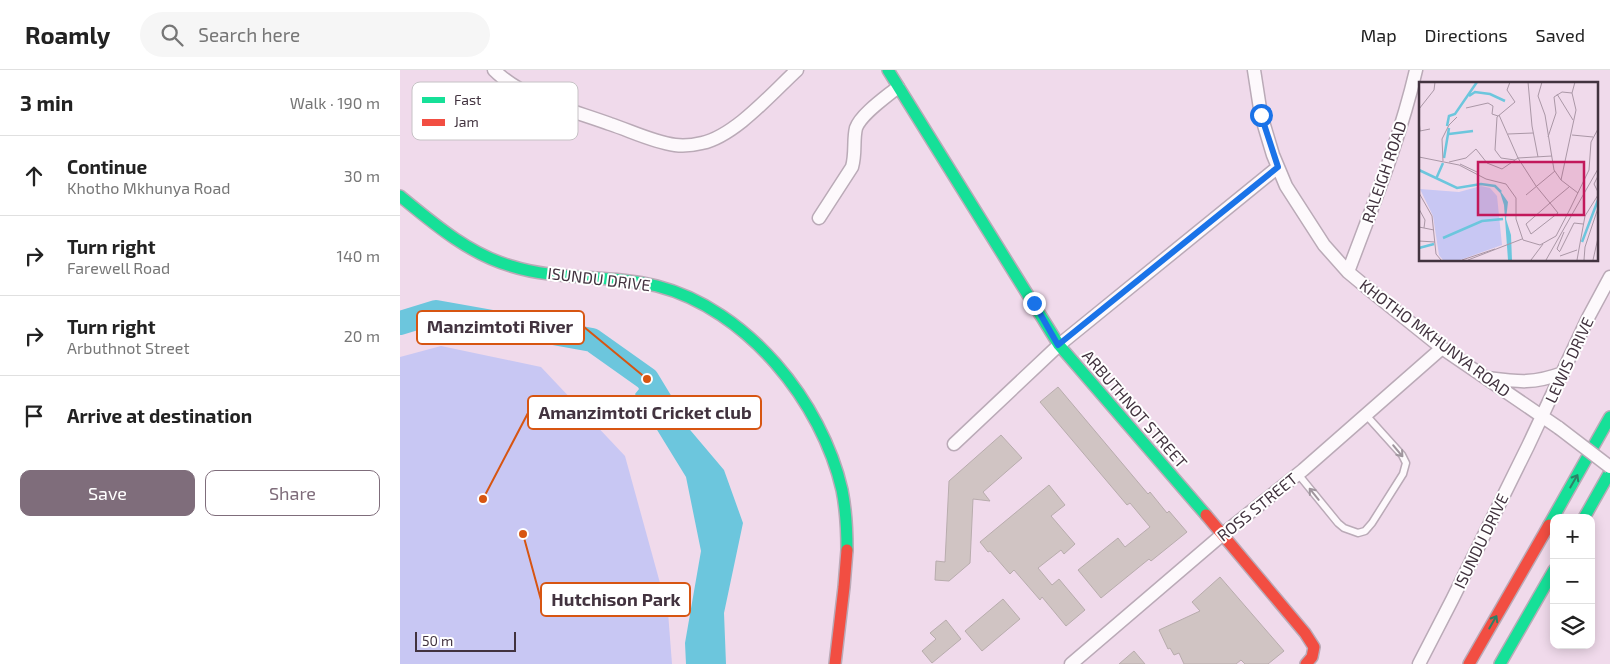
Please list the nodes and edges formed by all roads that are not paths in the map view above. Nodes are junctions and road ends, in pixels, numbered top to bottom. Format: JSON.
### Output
{"nodes":[{"id":1,"x":494,"y":70,"type":"edge"},
{"id":2,"x":797,"y":70,"type":"edge"},
{"id":3,"x":888,"y":70,"type":"edge"},
{"id":4,"x":1254,"y":70,"type":"edge"},
{"id":5,"x":1416,"y":70,"type":"edge"},
{"id":6,"x":507,"y":82,"type":"edge"},
{"id":7,"x":898,"y":87,"type":"junction"},
{"id":8,"x":578,"y":112,"type":"edge"},
{"id":9,"x":1278,"y":167,"type":"junction"},
{"id":10,"x":400,"y":196,"type":"edge"},
{"id":11,"x":819,"y":218,"type":"dead end"},
{"id":12,"x":1348,"y":272,"type":"junction"},
{"id":13,"x":1610,"y":277,"type":"edge"},
{"id":14,"x":1058,"y":345,"type":"junction"},
{"id":15,"x":1442,"y":348,"type":"junction"},
{"id":16,"x":1563,"y":373,"type":"junction"},
{"id":17,"x":1486,"y":378,"type":"junction"},
{"id":18,"x":1366,"y":415,"type":"junction"},
{"id":19,"x":1610,"y":416,"type":"edge"},
{"id":20,"x":1542,"y":417,"type":"junction"},
{"id":21,"x":954,"y":444,"type":"dead end"},
{"id":22,"x":1610,"y":467,"type":"edge"},
{"id":23,"x":1610,"y":472,"type":"edge"},
{"id":24,"x":1298,"y":474,"type":"junction"},
{"id":25,"x":1586,"y":514,"type":"edge"},
{"id":26,"x":1223,"y":534,"type":"junction"},
{"id":27,"x":1550,"y":577,"type":"edge"},
{"id":28,"x":835,"y":664,"type":"edge"},
{"id":29,"x":1071,"y":664,"type":"edge"},
{"id":30,"x":1306,"y":664,"type":"edge"},
{"id":31,"x":1419,"y":664,"type":"edge"},
{"id":32,"x":1469,"y":664,"type":"edge"},
{"id":33,"x":1500,"y":664,"type":"edge"}],
"edges":[{"from":1,"to":6,"type":"street"},
{"from":2,"to":8,"type":"street"},
{"from":3,"to":7,"type":"main road","name":"ARBUTHNOT STREET"},
{"from":4,"to":9,"type":"street","name":"KHOTHO MKHUNYA ROAD"},
{"from":5,"to":12,"type":"street","name":"RALEIGH ROAD"},
{"from":7,"to":11,"type":"street"},
{"from":7,"to":14,"type":"main road","name":"ARBUTHNOT STREET"},
{"from":9,"to":12,"type":"street","name":"KHOTHO MKHUNYA ROAD"},
{"from":9,"to":14,"type":"street"},
{"from":10,"to":28,"type":"main road","name":"ISUNDU DRIVE"},
{"from":12,"to":15,"type":"street","name":"KHOTHO MKHUNYA ROAD"},
{"from":13,"to":16,"type":"street","name":"LEWIS DRIVE"},
{"from":14,"to":21,"type":"street"},
{"from":14,"to":26,"type":"main road","name":"ARBUTHNOT STREET"},
{"from":15,"to":17,"type":"street","name":"KHOTHO MKHUNYA ROAD"},
{"from":15,"to":18,"type":"street","name":"ROSS STREET"},
{"from":16,"to":17,"type":"street"},
{"from":16,"to":20,"type":"street","name":"LEWIS DRIVE"},
{"from":17,"to":20,"type":"street","name":"KHOTHO MKHUNYA ROAD"},
{"from":18,"to":24,"type":"street","name":"ROSS STREET"},
{"from":18,"to":24,"type":"lane","one_way":true},
{"from":32,"to":19,"type":"main road","one_way":true},
{"from":20,"to":22,"type":"street","name":"KHOTHO MKHUNYA ROAD","bridge":true},
{"from":20,"to":31,"type":"street","name":"ISUNDU DRIVE"},
{"from":23,"to":25,"type":"main road"},
{"from":24,"to":26,"type":"street","name":"ROSS STREET"},
{"from":26,"to":29,"type":"street","name":"ROSS STREET"},
{"from":26,"to":30,"type":"main road","name":"ARBUTHNOT STREET"},
{"from":27,"to":33,"type":"main road"}]}
